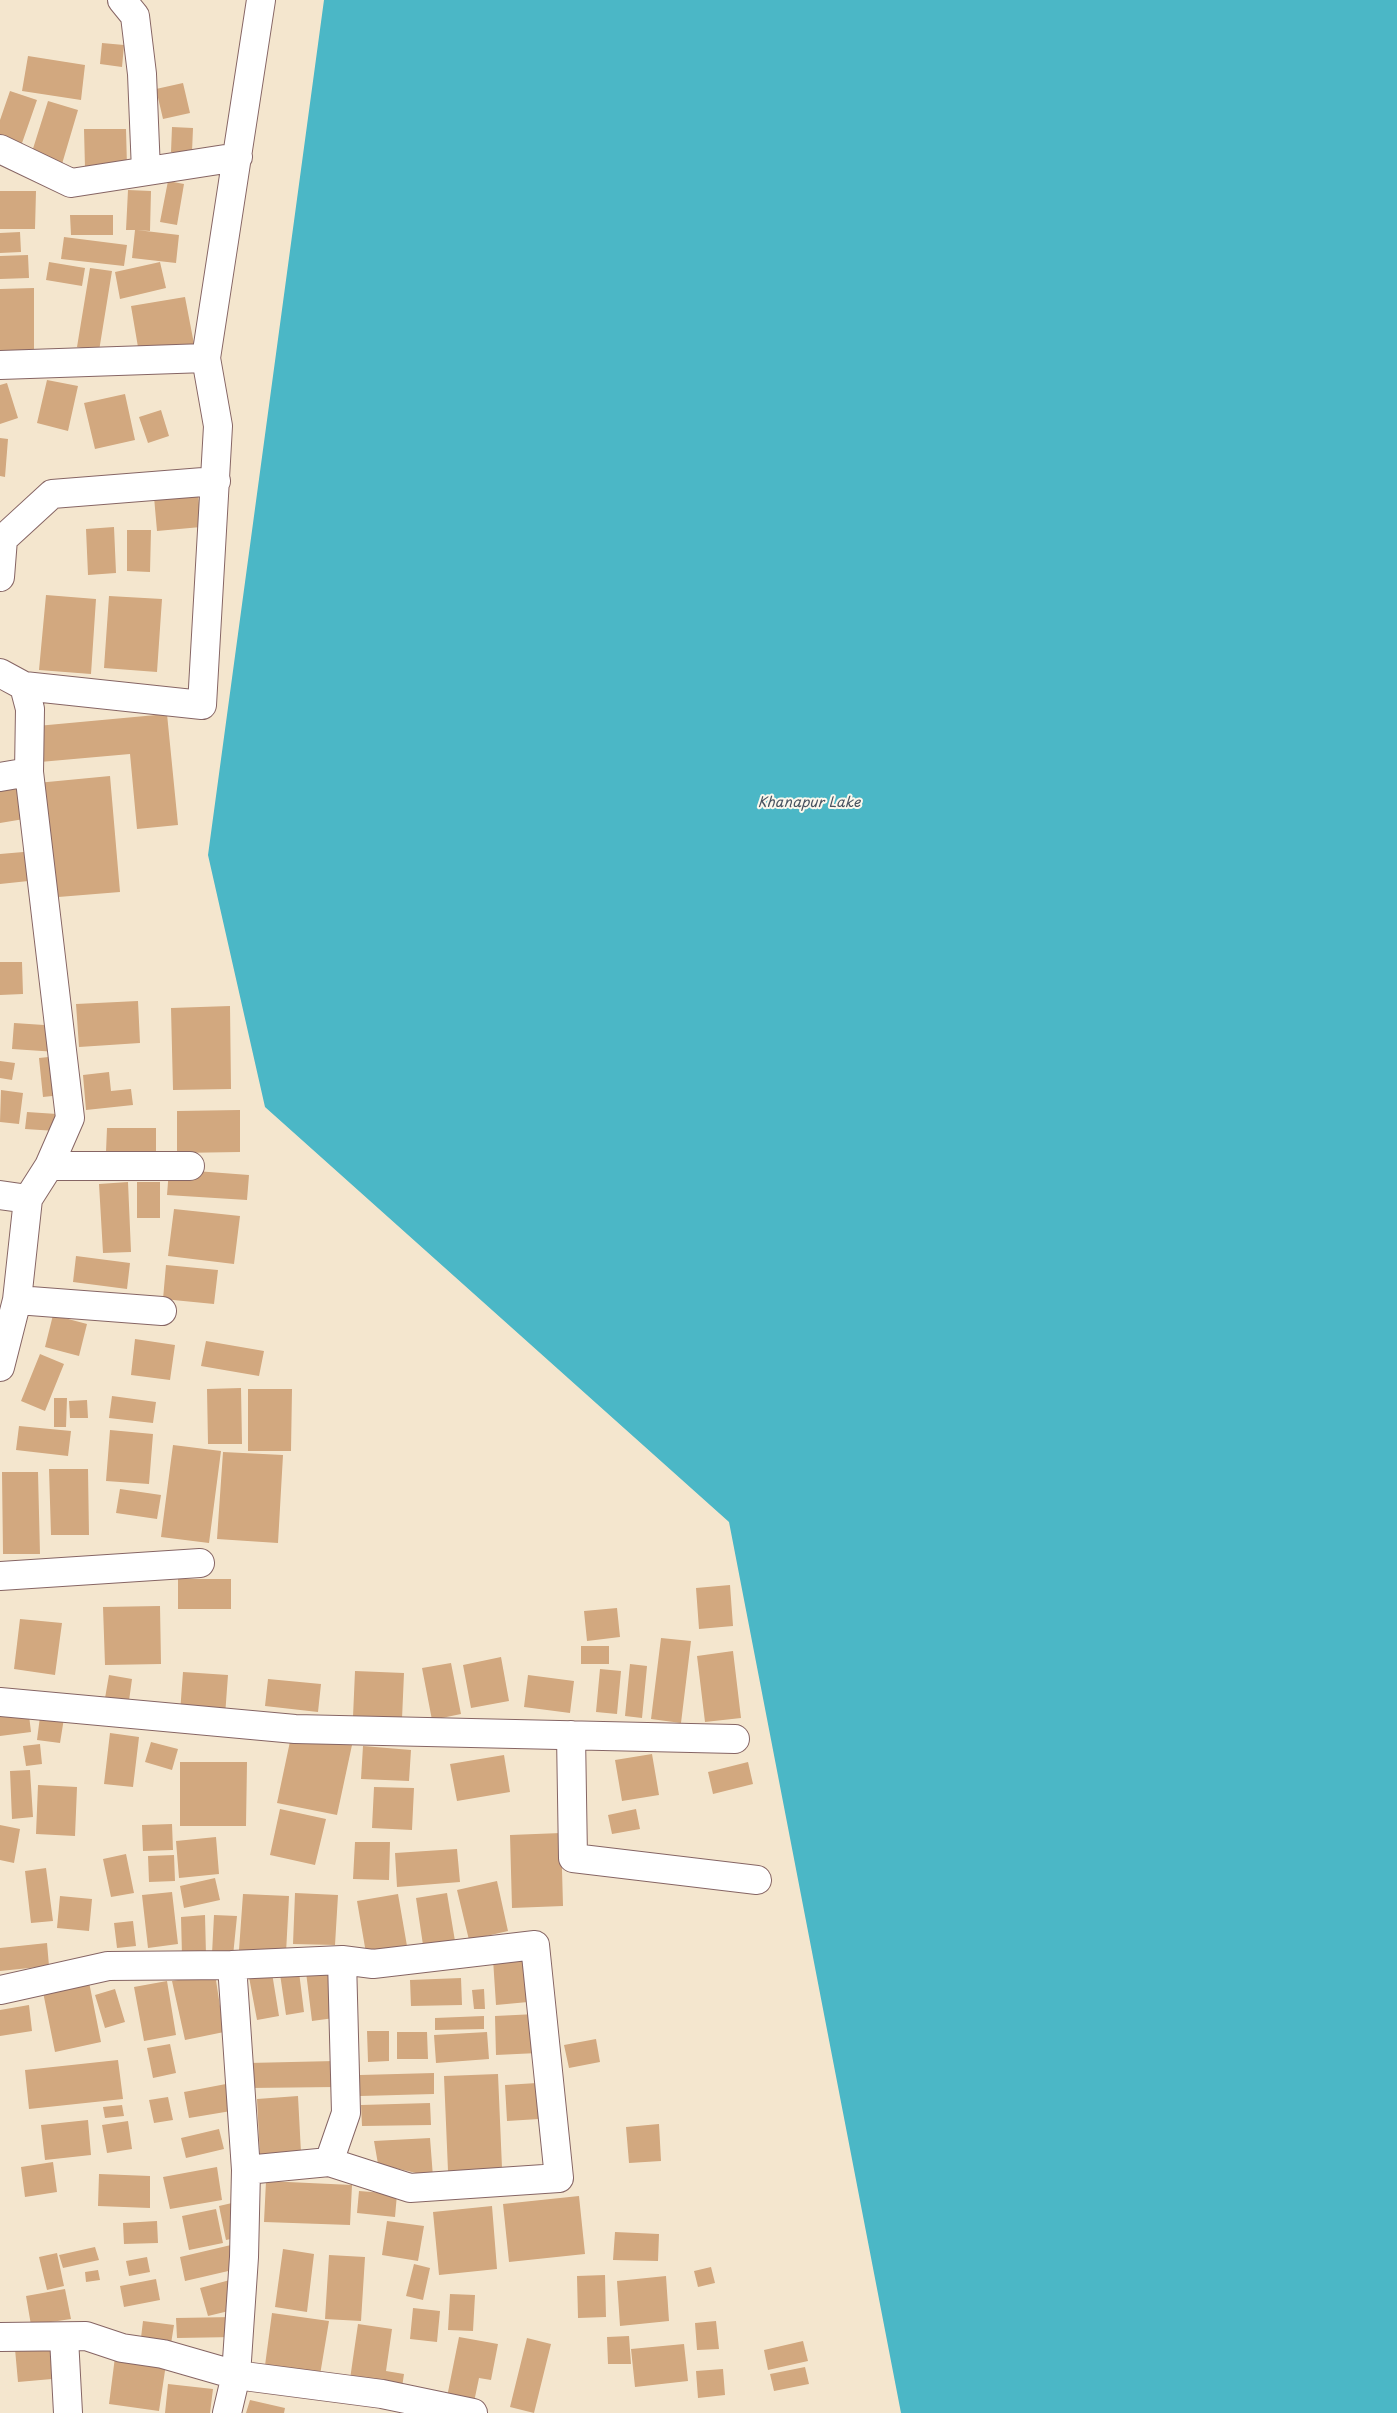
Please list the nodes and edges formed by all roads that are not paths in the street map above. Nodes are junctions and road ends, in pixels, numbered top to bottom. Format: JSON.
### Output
{"nodes":[{"id":1,"x":122,"y":0,"type":"edge"},
{"id":2,"x":261,"y":0,"type":"edge"},
{"id":3,"x":0,"y":150,"type":"edge"},
{"id":4,"x":238,"y":157,"type":"junction"},
{"id":5,"x":146,"y":171,"type":"junction"},
{"id":6,"x":206,"y":358,"type":"junction"},
{"id":7,"x":0,"y":364,"type":"edge"},
{"id":8,"x":216,"y":481,"type":"junction"},
{"id":9,"x":0,"y":577,"type":"edge"},
{"id":10,"x":0,"y":673,"type":"edge"},
{"id":11,"x":24,"y":686,"type":"junction"},
{"id":12,"x":29,"y":772,"type":"junction"},
{"id":13,"x":0,"y":777,"type":"edge"},
{"id":14,"x":49,"y":1166,"type":"junction"},
{"id":15,"x":190,"y":1166,"type":"dead end"},
{"id":16,"x":0,"y":1195,"type":"edge"},
{"id":17,"x":28,"y":1199,"type":"junction"},
{"id":18,"x":17,"y":1300,"type":"junction"},
{"id":19,"x":162,"y":1311,"type":"dead end"},
{"id":20,"x":0,"y":1367,"type":"edge"},
{"id":21,"x":200,"y":1563,"type":"dead end"},
{"id":22,"x":0,"y":1576,"type":"edge"},
{"id":23,"x":0,"y":1702,"type":"edge"},
{"id":24,"x":571,"y":1735,"type":"junction"},
{"id":25,"x":735,"y":1739,"type":"dead end"},
{"id":26,"x":757,"y":1880,"type":"dead end"},
{"id":27,"x":342,"y":1960,"type":"junction"},
{"id":28,"x":232,"y":1965,"type":"junction"},
{"id":29,"x":0,"y":1990,"type":"edge"},
{"id":30,"x":329,"y":2162,"type":"junction"},
{"id":31,"x":246,"y":2170,"type":"junction"},
{"id":32,"x":0,"y":2337,"type":"edge"},
{"id":33,"x":64,"y":2338,"type":"junction"},
{"id":34,"x":236,"y":2374,"type":"junction"},
{"id":35,"x":68,"y":2413,"type":"edge"},
{"id":36,"x":227,"y":2413,"type":"edge"},
{"id":37,"x":473,"y":2413,"type":"edge"}],
"edges":[{"from":1,"to":5,"type":"street"},
{"from":2,"to":4,"type":"street"},
{"from":3,"to":5,"type":"street"},
{"from":4,"to":5,"type":"street"},
{"from":4,"to":6,"type":"street"},
{"from":6,"to":7,"type":"street"},
{"from":6,"to":8,"type":"street"},
{"from":8,"to":9,"type":"street"},
{"from":8,"to":11,"type":"street"},
{"from":10,"to":11,"type":"street"},
{"from":11,"to":12,"type":"street"},
{"from":12,"to":13,"type":"street"},
{"from":12,"to":14,"type":"street"},
{"from":14,"to":15,"type":"street"},
{"from":14,"to":17,"type":"street"},
{"from":16,"to":17,"type":"street"},
{"from":17,"to":18,"type":"street"},
{"from":18,"to":19,"type":"street"},
{"from":18,"to":20,"type":"street"},
{"from":21,"to":22,"type":"street"},
{"from":23,"to":24,"type":"street"},
{"from":24,"to":25,"type":"street"},
{"from":24,"to":26,"type":"street"},
{"from":27,"to":28,"type":"street"},
{"from":27,"to":30,"type":"street"},
{"from":27,"to":30,"type":"street"},
{"from":28,"to":29,"type":"street"},
{"from":28,"to":31,"type":"street"},
{"from":30,"to":31,"type":"street"},
{"from":31,"to":34,"type":"street"},
{"from":32,"to":33,"type":"street"},
{"from":33,"to":34,"type":"street"},
{"from":33,"to":35,"type":"street"},
{"from":34,"to":36,"type":"street"},
{"from":34,"to":37,"type":"street"}]}
